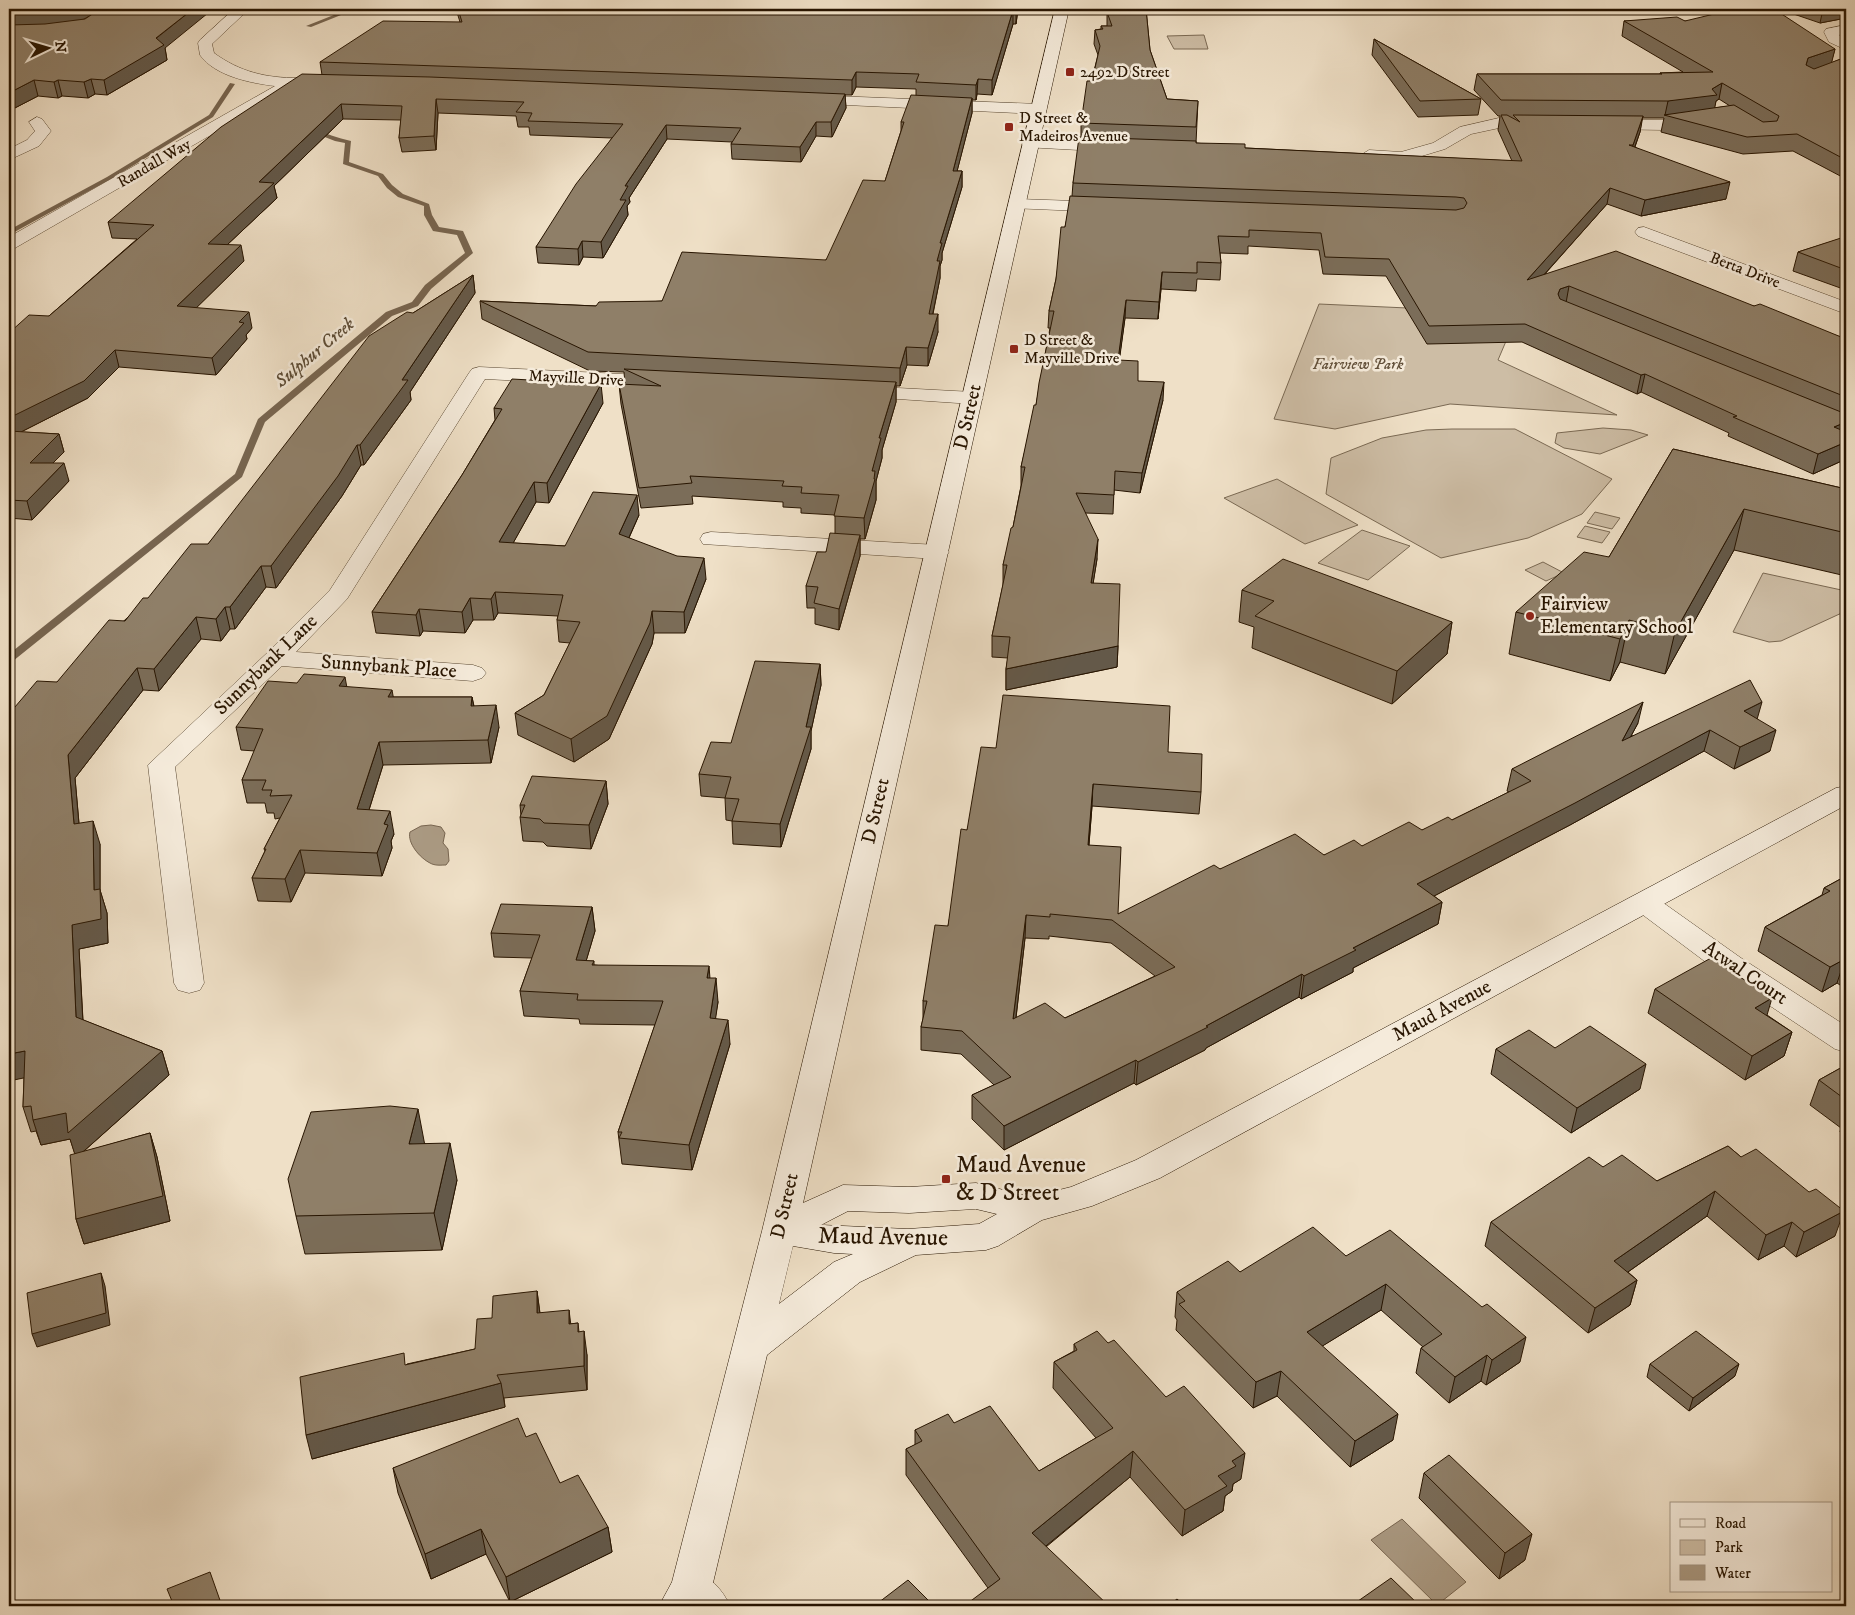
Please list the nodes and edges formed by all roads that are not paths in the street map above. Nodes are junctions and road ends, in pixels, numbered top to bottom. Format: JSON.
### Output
{"nodes":[{"id":1,"x":242,"y":9,"type":"edge"},
{"id":2,"x":1062,"y":9,"type":"edge"},
{"id":3,"x":1846,"y":29,"type":"edge"},
{"id":4,"x":1846,"y":46,"type":"edge"},
{"id":5,"x":342,"y":82,"type":"edge"},
{"id":6,"x":298,"y":83,"type":"junction"},
{"id":7,"x":790,"y":99,"type":"edge"},
{"id":8,"x":1039,"y":109,"type":"junction"},
{"id":9,"x":1714,"y":118,"type":"edge"},
{"id":10,"x":36,"y":122,"type":"dead end"},
{"id":11,"x":1548,"y":124,"type":"edge"},
{"id":12,"x":1587,"y":124,"type":"edge"},
{"id":13,"x":1030,"y":144,"type":"junction"},
{"id":14,"x":1136,"y":147,"type":"edge"},
{"id":15,"x":9,"y":155,"type":"edge"},
{"id":16,"x":1353,"y":155,"type":"edge"},
{"id":17,"x":1017,"y":204,"type":"junction"},
{"id":18,"x":1124,"y":208,"type":"edge"},
{"id":19,"x":1644,"y":232,"type":"dead end"},
{"id":20,"x":9,"y":244,"type":"edge"},
{"id":21,"x":1846,"y":308,"type":"edge"},
{"id":22,"x":480,"y":373,"type":"joint"},
{"id":23,"x":677,"y":383,"type":"edge"},
{"id":24,"x":846,"y":392,"type":"edge"},
{"id":25,"x":972,"y":398,"type":"junction"},
{"id":26,"x":711,"y":539,"type":"dead end"},
{"id":27,"x":937,"y":552,"type":"junction"},
{"id":28,"x":276,"y":658,"type":"junction"},
{"id":29,"x":473,"y":673,"type":"dead end"},
{"id":30,"x":1846,"y":794,"type":"edge"},
{"id":31,"x":1645,"y":903,"type":"junction"},
{"id":32,"x":189,"y":983,"type":"dead end"},
{"id":33,"x":1846,"y":1041,"type":"edge"},
{"id":34,"x":1031,"y":1210,"type":"junction"},
{"id":35,"x":779,"y":1231,"type":"junction"},
{"id":36,"x":908,"y":1242,"type":"junction"},
{"id":37,"x":750,"y":1348,"type":"junction"},
{"id":38,"x":693,"y":1600,"type":"edge"}],
"edges":[{"from":1,"to":6,"type":"street"},
{"from":2,"to":8,"type":"street","name":"D Street"},
{"from":3,"to":4,"type":"street"},
{"from":5,"to":6,"type":"street"},
{"from":6,"to":20,"type":"street","name":"Randall Way"},
{"from":7,"to":8,"type":"street"},
{"from":8,"to":13,"type":"street","name":"D Street"},
{"from":9,"to":12,"type":"street"},
{"from":10,"to":15,"type":"street"},
{"from":11,"to":16,"type":"street"},
{"from":13,"to":14,"type":"street"},
{"from":13,"to":17,"type":"street","name":"D Street"},
{"from":17,"to":18,"type":"street"},
{"from":17,"to":25,"type":"street","name":"D Street"},
{"from":19,"to":21,"type":"street","name":"Berta Drive"},
{"from":22,"to":23,"type":"street","name":"Mayville Drive"},
{"from":22,"to":28,"type":"street","name":"Sunnybank Lane"},
{"from":24,"to":25,"type":"street"},
{"from":25,"to":27,"type":"street","name":"D Street"},
{"from":26,"to":27,"type":"street"},
{"from":27,"to":35,"type":"street","name":"D Street"},
{"from":28,"to":29,"type":"street","name":"Sunnybank Place"},
{"from":28,"to":32,"type":"street","name":"Sunnybank Lane"},
{"from":30,"to":31,"type":"street","name":"Maud Avenue"},
{"from":31,"to":33,"type":"street","name":"Atwal Court"},
{"from":31,"to":34,"type":"street","name":"Maud Avenue"},
{"from":34,"to":35,"type":"street","name":"Maud Avenue"},
{"from":34,"to":36,"type":"street","name":"Maud Avenue"},
{"from":35,"to":36,"type":"street","name":"Maud Avenue"},
{"from":35,"to":37,"type":"street","name":"D Street"},
{"from":36,"to":37,"type":"street"},
{"from":37,"to":38,"type":"street","name":"D Street"}]}
